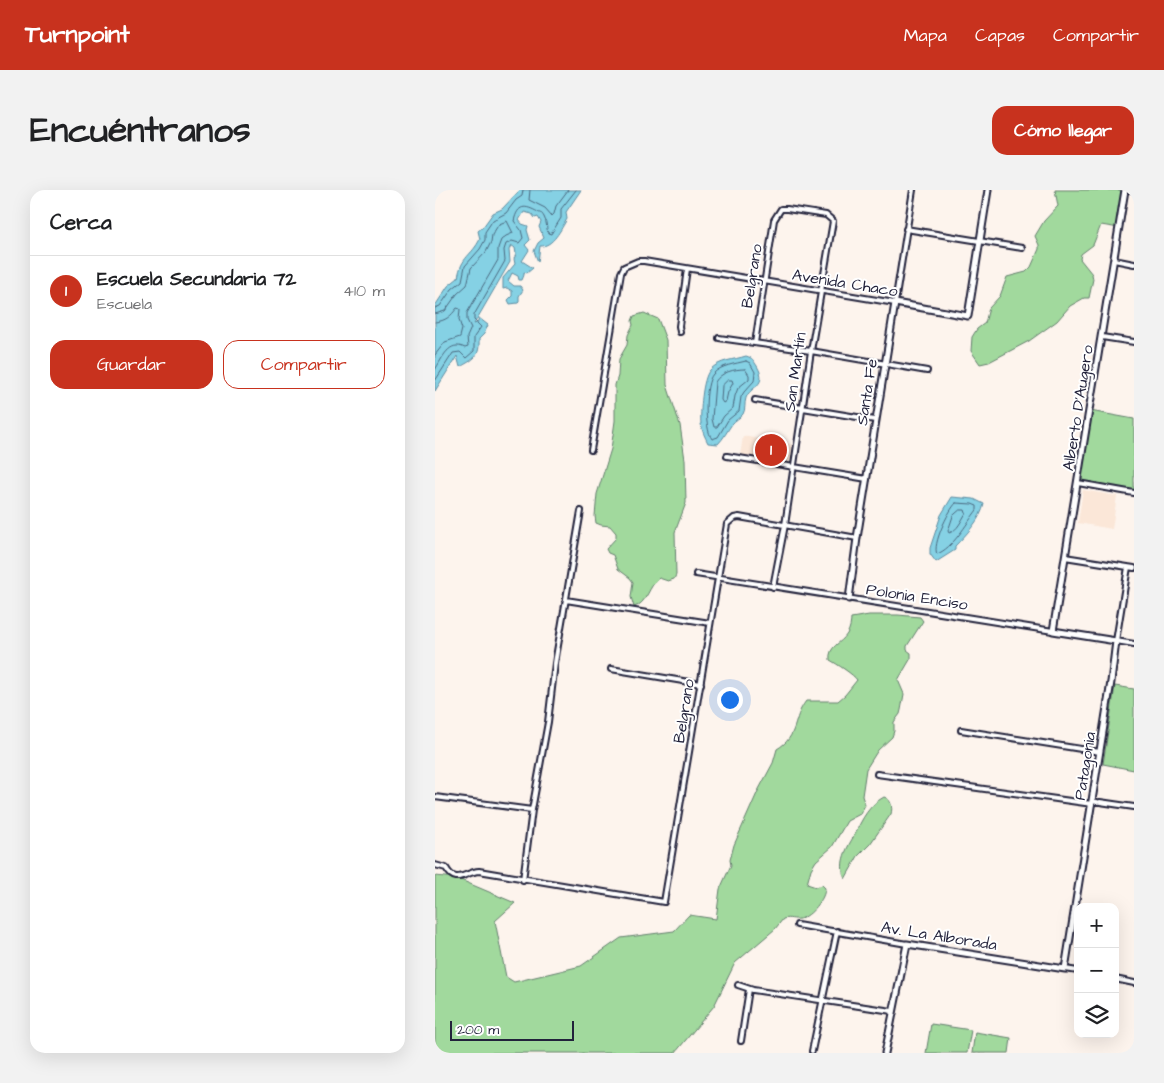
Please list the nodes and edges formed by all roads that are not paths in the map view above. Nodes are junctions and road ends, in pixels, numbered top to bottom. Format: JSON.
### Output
{"nodes":[{"id":1,"x":913,"y":190,"type":"edge"},
{"id":2,"x":988,"y":190,"type":"edge"},
{"id":3,"x":1125,"y":190,"type":"edge"},
{"id":4,"x":833,"y":221,"type":"joint"},
{"id":5,"x":906,"y":229,"type":"junction"},
{"id":6,"x":980,"y":240,"type":"junction"},
{"id":7,"x":1022,"y":248,"type":"dead end"},
{"id":8,"x":1114,"y":260,"type":"junction"},
{"id":9,"x":1134,"y":264,"type":"edge"},
{"id":10,"x":687,"y":269,"type":"junction"},
{"id":11,"x":764,"y":282,"type":"junction"},
{"id":12,"x":821,"y":292,"type":"junction"},
{"id":13,"x":895,"y":303,"type":"junction"},
{"id":14,"x":680,"y":332,"type":"dead end"},
{"id":15,"x":1102,"y":337,"type":"junction"},
{"id":16,"x":719,"y":338,"type":"dead end"},
{"id":17,"x":1134,"y":342,"type":"edge"},
{"id":18,"x":755,"y":343,"type":"junction"},
{"id":19,"x":811,"y":351,"type":"junction"},
{"id":20,"x":885,"y":364,"type":"junction"},
{"id":21,"x":927,"y":371,"type":"dead end"},
{"id":22,"x":755,"y":400,"type":"dead end"},
{"id":23,"x":803,"y":409,"type":"junction"},
{"id":24,"x":875,"y":420,"type":"junction"},
{"id":25,"x":591,"y":450,"type":"dead end"},
{"id":26,"x":727,"y":456,"type":"dead end"},
{"id":27,"x":794,"y":468,"type":"junction"},
{"id":28,"x":867,"y":479,"type":"junction"},
{"id":29,"x":1078,"y":483,"type":"junction"},
{"id":30,"x":1134,"y":493,"type":"edge"},
{"id":31,"x":581,"y":511,"type":"dead end"},
{"id":32,"x":785,"y":525,"type":"junction"},
{"id":33,"x":857,"y":538,"type":"junction"},
{"id":34,"x":1065,"y":557,"type":"junction"},
{"id":35,"x":1128,"y":567,"type":"junction"},
{"id":36,"x":1134,"y":568,"type":"edge"},
{"id":37,"x":696,"y":574,"type":"dead end"},
{"id":38,"x":718,"y":578,"type":"junction"},
{"id":39,"x":773,"y":586,"type":"junction"},
{"id":40,"x":849,"y":599,"type":"junction"},
{"id":41,"x":566,"y":600,"type":"junction"},
{"id":42,"x":710,"y":623,"type":"junction"},
{"id":43,"x":1053,"y":631,"type":"junction"},
{"id":44,"x":1116,"y":641,"type":"junction"},
{"id":45,"x":1134,"y":644,"type":"edge"},
{"id":46,"x":611,"y":669,"type":"dead end"},
{"id":47,"x":701,"y":684,"type":"junction"},
{"id":48,"x":961,"y":730,"type":"dead end"},
{"id":49,"x":1100,"y":752,"type":"junction"},
{"id":50,"x":877,"y":774,"type":"dead end"},
{"id":51,"x":435,"y":797,"type":"edge"},
{"id":52,"x":1095,"y":802,"type":"junction"},
{"id":53,"x":1134,"y":808,"type":"edge"},
{"id":54,"x":532,"y":810,"type":"junction"},
{"id":55,"x":435,"y":865,"type":"edge"},
{"id":56,"x":523,"y":880,"type":"junction"},
{"id":57,"x":797,"y":925,"type":"dead end"},
{"id":58,"x":837,"y":931,"type":"junction"},
{"id":59,"x":907,"y":944,"type":"junction"},
{"id":60,"x":1065,"y":969,"type":"junction"},
{"id":61,"x":1074,"y":970,"type":"edge"},
{"id":62,"x":1119,"y":979,"type":"edge"},
{"id":63,"x":1134,"y":983,"type":"edge"},
{"id":64,"x":738,"y":985,"type":"dead end"},
{"id":65,"x":749,"y":989,"type":"junction"},
{"id":66,"x":822,"y":1001,"type":"junction"},
{"id":67,"x":892,"y":1011,"type":"junction"},
{"id":68,"x":741,"y":1041,"type":"dead end"},
{"id":69,"x":812,"y":1051,"type":"dead end"},
{"id":70,"x":885,"y":1053,"type":"edge"}],
"edges":[{"from":1,"to":5,"type":"street","name":"Santa Fe"},
{"from":2,"to":6,"type":"main road"},
{"from":3,"to":8,"type":"main road","name":"Alberto D'Augero"},
{"from":4,"to":11,"type":"street","name":"Belgrano"},
{"from":4,"to":12,"type":"street","name":"San Martín"},
{"from":5,"to":6,"type":"street"},
{"from":5,"to":13,"type":"street","name":"Santa Fe"},
{"from":6,"to":7,"type":"street"},
{"from":6,"to":13,"type":"main road","name":"Avenida Chaco"},
{"from":8,"to":9,"type":"street"},
{"from":8,"to":15,"type":"main road","name":"Alberto D'Augero"},
{"from":10,"to":11,"type":"street","name":"Avenida Chaco"},
{"from":10,"to":14,"type":"street"},
{"from":10,"to":25,"type":"street","name":"Avenida Chaco"},
{"from":11,"to":12,"type":"street","name":"Avenida Chaco"},
{"from":11,"to":18,"type":"street","name":"Belgrano"},
{"from":12,"to":13,"type":"street","name":"Avenida Chaco"},
{"from":12,"to":19,"type":"street","name":"San Martín"},
{"from":13,"to":20,"type":"main road","name":"Santa Fe"},
{"from":15,"to":17,"type":"street"},
{"from":15,"to":29,"type":"main road","name":"Alberto D'Augero"},
{"from":16,"to":18,"type":"street"},
{"from":18,"to":19,"type":"street"},
{"from":19,"to":20,"type":"street"},
{"from":19,"to":23,"type":"street","name":"San Martín"},
{"from":20,"to":21,"type":"street"},
{"from":20,"to":24,"type":"main road","name":"Santa Fe"},
{"from":22,"to":23,"type":"street"},
{"from":23,"to":24,"type":"street"},
{"from":23,"to":27,"type":"street","name":"San Martín"},
{"from":24,"to":28,"type":"main road","name":"Santa Fe"},
{"from":26,"to":27,"type":"street"},
{"from":27,"to":28,"type":"street"},
{"from":27,"to":32,"type":"street","name":"San Martín"},
{"from":28,"to":33,"type":"main road","name":"Santa Fe"},
{"from":29,"to":30,"type":"street"},
{"from":29,"to":34,"type":"main road","name":"Alberto D'Augero"},
{"from":31,"to":41,"type":"street"},
{"from":32,"to":33,"type":"street"},
{"from":32,"to":38,"type":"street","name":"Belgrano"},
{"from":32,"to":39,"type":"street","name":"San Martín"},
{"from":33,"to":40,"type":"main road","name":"Santa Fe"},
{"from":34,"to":35,"type":"street"},
{"from":34,"to":43,"type":"main road","name":"Alberto D'Augero"},
{"from":35,"to":36,"type":"street"},
{"from":35,"to":44,"type":"street","name":"Patagonia"},
{"from":37,"to":38,"type":"street","name":"Polonia Enciso"},
{"from":38,"to":39,"type":"street","name":"Polonia Enciso"},
{"from":38,"to":42,"type":"street","name":"Belgrano"},
{"from":39,"to":40,"type":"street","name":"Polonia Enciso"},
{"from":40,"to":43,"type":"street","name":"Polonia Enciso"},
{"from":41,"to":42,"type":"street"},
{"from":41,"to":54,"type":"street"},
{"from":42,"to":47,"type":"street","name":"Belgrano"},
{"from":43,"to":44,"type":"main road","name":"Polonia Enciso"},
{"from":44,"to":45,"type":"street","name":"Polonia Enciso"},
{"from":44,"to":49,"type":"main road","name":"Patagonia"},
{"from":46,"to":47,"type":"street"},
{"from":47,"to":56,"type":"street","name":"Belgrano"},
{"from":48,"to":49,"type":"street"},
{"from":49,"to":52,"type":"main road","name":"Patagonia"},
{"from":50,"to":52,"type":"street"},
{"from":51,"to":54,"type":"street"},
{"from":52,"to":53,"type":"street"},
{"from":52,"to":60,"type":"main road","name":"Patagonia"},
{"from":54,"to":56,"type":"street"},
{"from":55,"to":56,"type":"street"},
{"from":57,"to":58,"type":"street","name":"Av. La Alborada"},
{"from":58,"to":59,"type":"street","name":"Av. La Alborada"},
{"from":58,"to":66,"type":"street"},
{"from":59,"to":60,"type":"main road","name":"Av. La Alborada"},
{"from":59,"to":67,"type":"main road"},
{"from":60,"to":61,"type":"street","name":"Av. La Alborada"},
{"from":62,"to":63,"type":"street"},
{"from":64,"to":65,"type":"street"},
{"from":65,"to":66,"type":"street"},
{"from":65,"to":68,"type":"street"},
{"from":66,"to":67,"type":"street"},
{"from":66,"to":69,"type":"street"},
{"from":67,"to":70,"type":"main road"}]}
